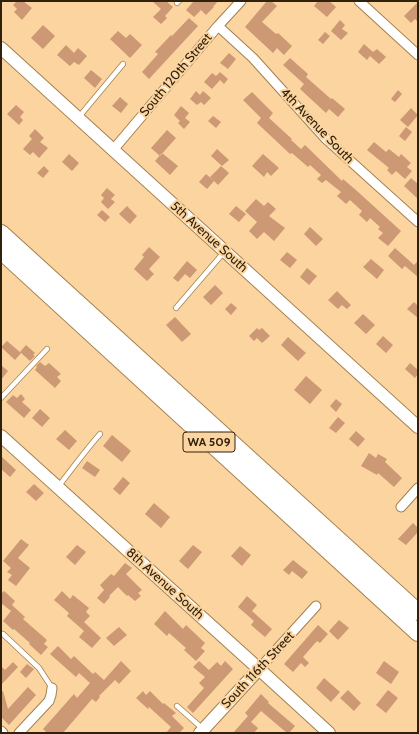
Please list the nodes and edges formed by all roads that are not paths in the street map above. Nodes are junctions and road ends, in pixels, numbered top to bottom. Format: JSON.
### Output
{"nodes":[{"id":1,"x":241,"y":1,"type":"edge"},
{"id":2,"x":358,"y":1,"type":"edge"},
{"id":3,"x":218,"y":26,"type":"junction"},
{"id":4,"x":1,"y":48,"type":"edge"},
{"id":5,"x":418,"y":55,"type":"edge"},
{"id":6,"x":123,"y":64,"type":"dead end"},
{"id":7,"x":78,"y":118,"type":"junction"},
{"id":8,"x":113,"y":150,"type":"junction"},
{"id":9,"x":418,"y":222,"type":"edge"},
{"id":10,"x":1,"y":232,"type":"edge"},
{"id":11,"x":1,"y":251,"type":"edge"},
{"id":12,"x":225,"y":252,"type":"junction"},
{"id":13,"x":176,"y":308,"type":"dead end"},
{"id":14,"x":47,"y":349,"type":"dead end"},
{"id":15,"x":1,"y":398,"type":"edge"},
{"id":16,"x":418,"y":427,"type":"edge"},
{"id":17,"x":100,"y":434,"type":"dead end"},
{"id":18,"x":1,"y":436,"type":"edge"},
{"id":19,"x":58,"y":487,"type":"junction"},
{"id":20,"x":418,"y":488,"type":"edge"},
{"id":21,"x":401,"y":507,"type":"dead end"},
{"id":22,"x":316,"y":606,"type":"dead end"},
{"id":23,"x":418,"y":612,"type":"edge"},
{"id":24,"x":418,"y":633,"type":"edge"},
{"id":25,"x":3,"y":634,"type":"dead end"},
{"id":26,"x":259,"y":669,"type":"junction"},
{"id":27,"x":52,"y":688,"type":"joint"},
{"id":28,"x":177,"y":706,"type":"dead end"},
{"id":29,"x":201,"y":731,"type":"edge"},
{"id":30,"x":19,"y":733,"type":"edge"},
{"id":31,"x":329,"y":733,"type":"edge"}],
"edges":[{"from":1,"to":3,"type":"street","name":"South 120th Street"},
{"from":2,"to":5,"type":"street"},
{"from":3,"to":8,"type":"street","name":"South 120th Street"},
{"from":3,"to":9,"type":"street","name":"4th Avenue South"},
{"from":4,"to":7,"type":"street","name":"5th Avenue South"},
{"from":6,"to":7,"type":"lane"},
{"from":7,"to":8,"type":"street","name":"5th Avenue South"},
{"from":8,"to":12,"type":"street","name":"5th Avenue South"},
{"from":10,"to":23,"type":"highway","number":"WA 509"},
{"from":11,"to":24,"type":"highway","number":"WA 509"},
{"from":12,"to":13,"type":"lane"},
{"from":12,"to":16,"type":"street","name":"5th Avenue South"},
{"from":14,"to":15,"type":"lane"},
{"from":17,"to":19,"type":"lane"},
{"from":18,"to":19,"type":"street","name":"8th Avenue South"},
{"from":19,"to":26,"type":"street","name":"8th Avenue South"},
{"from":20,"to":21,"type":"street"},
{"from":22,"to":26,"type":"street","name":"South 116th Street"},
{"from":25,"to":27,"type":"lane"},
{"from":26,"to":29,"type":"street","name":"South 116th Street"},
{"from":26,"to":31,"type":"street","name":"8th Avenue South"},
{"from":27,"to":30,"type":"street"},
{"from":28,"to":29,"type":"lane"}]}
